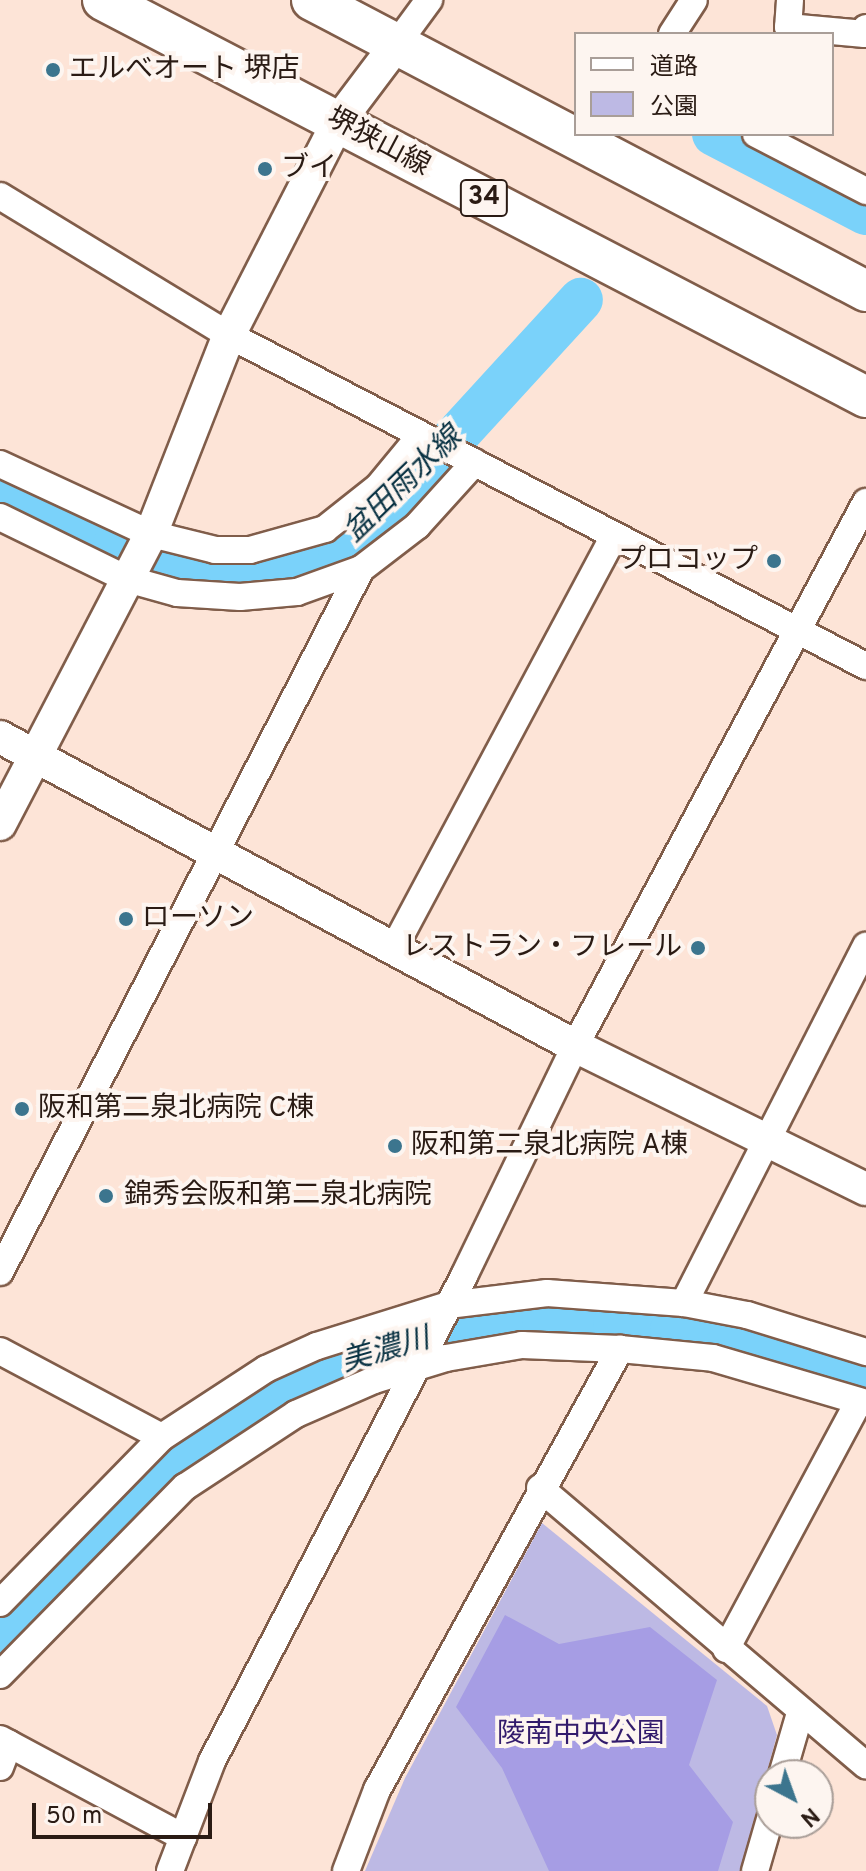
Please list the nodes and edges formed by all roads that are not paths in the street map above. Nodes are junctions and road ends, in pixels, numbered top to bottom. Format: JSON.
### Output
{"nodes":[{"id":1,"x":103,"y":0,"type":"edge"},
{"id":2,"x":312,"y":0,"type":"edge"},
{"id":3,"x":429,"y":0,"type":"edge"},
{"id":4,"x":694,"y":0,"type":"edge"},
{"id":5,"x":790,"y":0,"type":"edge"},
{"id":6,"x":866,"y":28,"type":"edge"},
{"id":7,"x":673,"y":32,"type":"edge"},
{"id":8,"x":396,"y":45,"type":"junction"},
{"id":9,"x":338,"y":122,"type":"junction"},
{"id":10,"x":760,"y":136,"type":"edge"},
{"id":11,"x":866,"y":191,"type":"edge"},
{"id":12,"x":0,"y":196,"type":"edge"},
{"id":13,"x":866,"y":291,"type":"edge"},
{"id":14,"x":229,"y":335,"type":"junction"},
{"id":15,"x":866,"y":397,"type":"edge"},
{"id":16,"x":426,"y":437,"type":"junction"},
{"id":17,"x":471,"y":460,"type":"junction"},
{"id":18,"x":0,"y":464,"type":"edge"},
{"id":19,"x":866,"y":502,"type":"edge"},
{"id":20,"x":1,"y":519,"type":"edge"},
{"id":21,"x":613,"y":537,"type":"junction"},
{"id":22,"x":139,"y":557,"type":"junction"},
{"id":23,"x":361,"y":569,"type":"junction"},
{"id":24,"x":799,"y":631,"type":"junction"},
{"id":25,"x":866,"y":666,"type":"edge"},
{"id":26,"x":0,"y":737,"type":"edge"},
{"id":27,"x":35,"y":756,"type":"junction"},
{"id":28,"x":0,"y":824,"type":"edge"},
{"id":29,"x":219,"y":853,"type":"junction"},
{"id":30,"x":866,"y":946,"type":"edge"},
{"id":31,"x":394,"y":948,"type":"junction"},
{"id":32,"x":575,"y":1046,"type":"junction"},
{"id":33,"x":766,"y":1136,"type":"junction"},
{"id":34,"x":866,"y":1189,"type":"edge"},
{"id":35,"x":0,"y":1272,"type":"edge"},
{"id":36,"x":684,"y":1303,"type":"junction"},
{"id":37,"x":443,"y":1314,"type":"junction"},
{"id":38,"x":620,"y":1349,"type":"junction"},
{"id":39,"x":0,"y":1351,"type":"edge"},
{"id":40,"x":866,"y":1352,"type":"edge"},
{"id":41,"x":419,"y":1361,"type":"junction"},
{"id":42,"x":862,"y":1402,"type":"edge"},
{"id":43,"x":162,"y":1437,"type":"junction"},
{"id":44,"x":540,"y":1488,"type":"junction"},
{"id":45,"x":0,"y":1603,"type":"edge"},
{"id":46,"x":726,"y":1649,"type":"junction"},
{"id":47,"x":0,"y":1675,"type":"edge"},
{"id":48,"x":800,"y":1713,"type":"junction"},
{"id":49,"x":3,"y":1750,"type":"edge"},
{"id":50,"x":787,"y":1759,"type":"edge"},
{"id":51,"x":866,"y":1765,"type":"edge"},
{"id":52,"x":183,"y":1837,"type":"junction"},
{"id":53,"x":764,"y":1839,"type":"edge"},
{"id":54,"x":170,"y":1871,"type":"edge"},
{"id":55,"x":346,"y":1871,"type":"edge"},
{"id":56,"x":755,"y":1871,"type":"edge"}],
"edges":[{"from":1,"to":9,"type":"main road","name":"堺狭山線","number":"34"},
{"from":2,"to":8,"type":"main road"},
{"from":3,"to":8,"type":"street"},
{"from":4,"to":7,"type":"street"},
{"from":5,"to":6,"type":"street"},
{"from":8,"to":9,"type":"street"},
{"from":8,"to":13,"type":"main road"},
{"from":9,"to":14,"type":"street"},
{"from":9,"to":15,"type":"main road","name":"堺狭山線","number":"34"},
{"from":10,"to":11,"type":"street"},
{"from":12,"to":14,"type":"street"},
{"from":14,"to":16,"type":"street"},
{"from":14,"to":22,"type":"street"},
{"from":16,"to":17,"type":"street"},
{"from":16,"to":22,"type":"street"},
{"from":17,"to":21,"type":"street"},
{"from":17,"to":23,"type":"street"},
{"from":18,"to":22,"type":"street"},
{"from":19,"to":24,"type":"street"},
{"from":20,"to":22,"type":"street"},
{"from":21,"to":24,"type":"street"},
{"from":21,"to":31,"type":"street"},
{"from":22,"to":23,"type":"street"},
{"from":22,"to":27,"type":"street"},
{"from":23,"to":29,"type":"street"},
{"from":24,"to":25,"type":"street"},
{"from":24,"to":32,"type":"street"},
{"from":26,"to":27,"type":"street"},
{"from":27,"to":28,"type":"street"},
{"from":27,"to":29,"type":"street"},
{"from":29,"to":31,"type":"street"},
{"from":29,"to":35,"type":"street"},
{"from":30,"to":33,"type":"street"},
{"from":31,"to":32,"type":"street"},
{"from":32,"to":33,"type":"street"},
{"from":32,"to":37,"type":"street"},
{"from":33,"to":34,"type":"street"},
{"from":33,"to":36,"type":"street"},
{"from":36,"to":37,"type":"street"},
{"from":36,"to":40,"type":"street"},
{"from":37,"to":41,"type":"street"},
{"from":37,"to":43,"type":"street"},
{"from":38,"to":41,"type":"street"},
{"from":38,"to":42,"type":"street"},
{"from":38,"to":44,"type":"street"},
{"from":39,"to":43,"type":"street"},
{"from":41,"to":47,"type":"street"},
{"from":41,"to":52,"type":"street"},
{"from":42,"to":46,"type":"street"},
{"from":43,"to":45,"type":"street"},
{"from":44,"to":46,"type":"street"},
{"from":44,"to":55,"type":"street"},
{"from":46,"to":48,"type":"street"},
{"from":48,"to":50,"type":"street"},
{"from":48,"to":51,"type":"street"},
{"from":49,"to":52,"type":"street"},
{"from":52,"to":54,"type":"street"},
{"from":53,"to":56,"type":"street"}]}
